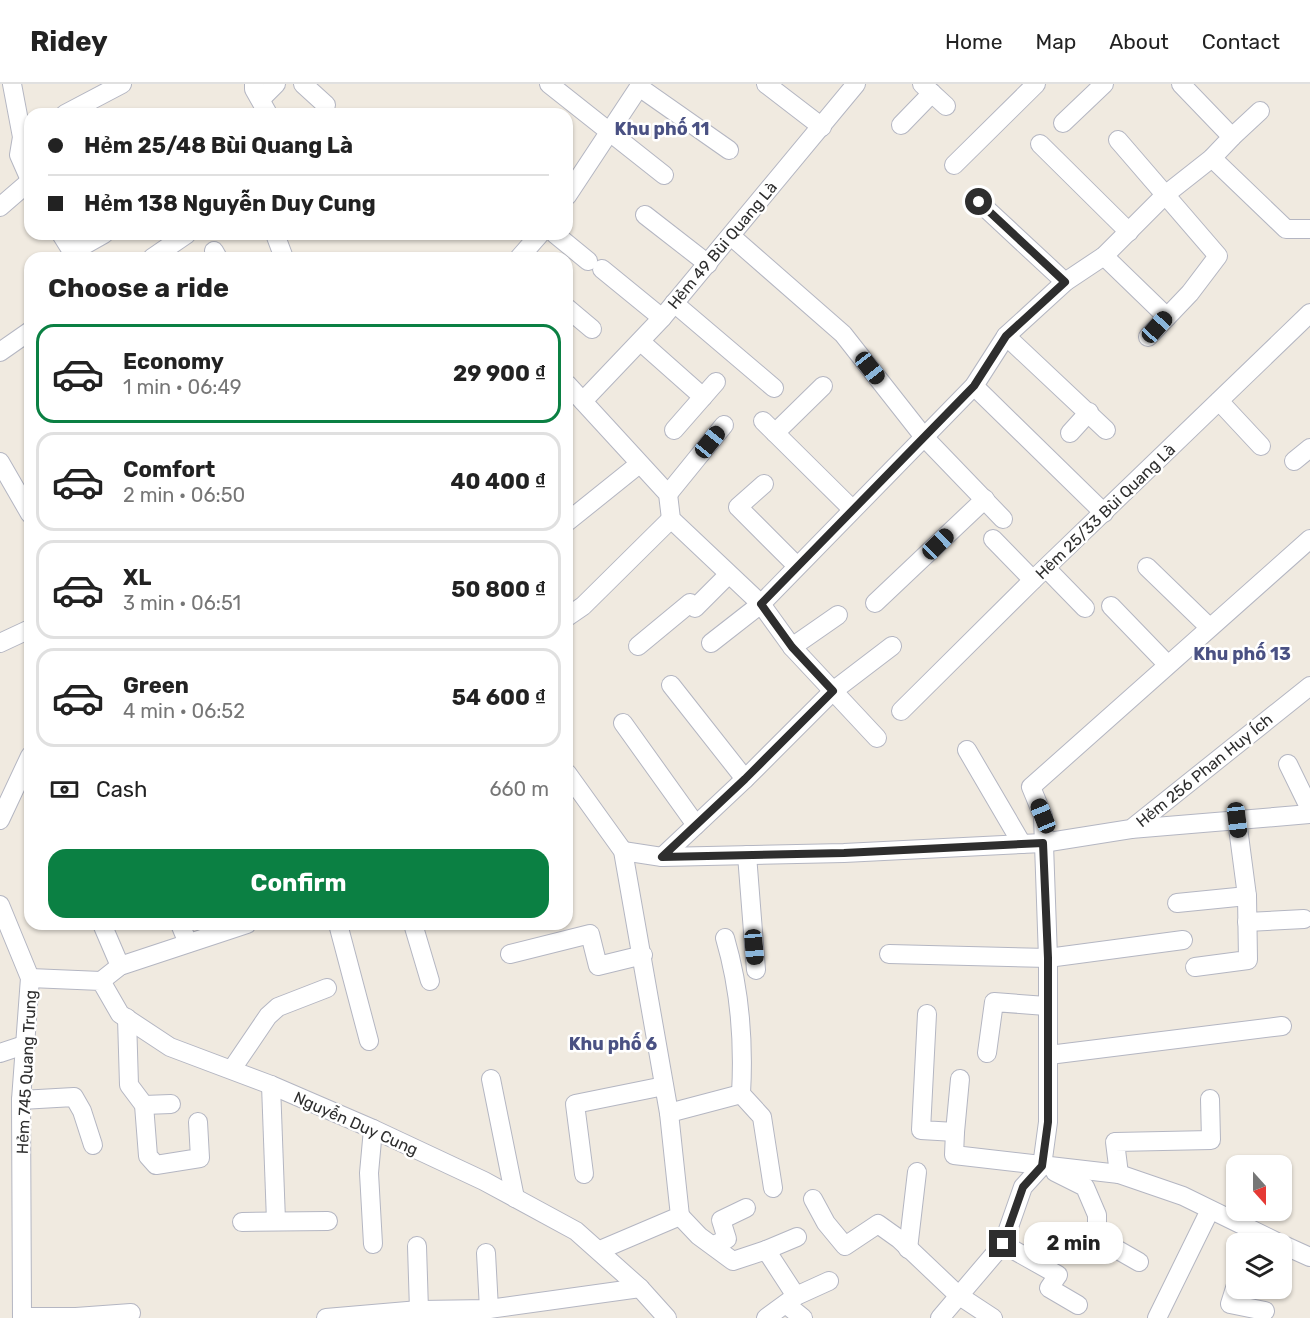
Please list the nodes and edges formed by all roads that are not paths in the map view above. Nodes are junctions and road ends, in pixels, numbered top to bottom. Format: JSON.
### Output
{"nodes":[{"id":1,"x":12,"y":84,"type":"edge"},
{"id":2,"x":122,"y":84,"type":"edge"},
{"id":3,"x":276,"y":84,"type":"edge"},
{"id":4,"x":303,"y":84,"type":"edge"},
{"id":5,"x":549,"y":84,"type":"edge"},
{"id":6,"x":766,"y":84,"type":"edge"},
{"id":7,"x":856,"y":84,"type":"edge"},
{"id":8,"x":1104,"y":84,"type":"edge"},
{"id":9,"x":1181,"y":84,"type":"edge"},
{"id":10,"x":640,"y":85,"type":"edge"},
{"id":11,"x":1027,"y":87,"type":"edge"},
{"id":12,"x":927,"y":88,"type":"edge"},
{"id":13,"x":261,"y":99,"type":"edge"},
{"id":14,"x":326,"y":105,"type":"dead end"},
{"id":15,"x":946,"y":106,"type":"dead end"},
{"id":16,"x":76,"y":108,"type":"edge"},
{"id":17,"x":1260,"y":111,"type":"dead end"},
{"id":18,"x":1064,"y":123,"type":"dead end"},
{"id":19,"x":901,"y":125,"type":"dead end"},
{"id":20,"x":822,"y":127,"type":"junction"},
{"id":21,"x":24,"y":128,"type":"edge"},
{"id":22,"x":609,"y":133,"type":"junction"},
{"id":23,"x":1232,"y":137,"type":"junction"},
{"id":24,"x":1118,"y":140,"type":"dead end"},
{"id":25,"x":24,"y":141,"type":"edge"},
{"id":26,"x":1040,"y":144,"type":"dead end"},
{"id":27,"x":729,"y":150,"type":"dead end"},
{"id":28,"x":1212,"y":158,"type":"junction"},
{"id":29,"x":954,"y":165,"type":"dead end"},
{"id":30,"x":24,"y":167,"type":"edge"},
{"id":31,"x":664,"y":175,"type":"dead end"},
{"id":32,"x":24,"y":186,"type":"edge"},
{"id":33,"x":573,"y":187,"type":"edge"},
{"id":34,"x":1166,"y":195,"type":"junction"},
{"id":35,"x":979,"y":202,"type":"dead end"},
{"id":36,"x":0,"y":207,"type":"edge"},
{"id":37,"x":645,"y":215,"type":"dead end"},
{"id":38,"x":1310,"y":230,"type":"edge"},
{"id":39,"x":1129,"y":232,"type":"junction"},
{"id":40,"x":731,"y":236,"type":"junction"},
{"id":41,"x":95,"y":240,"type":"edge"},
{"id":42,"x":180,"y":240,"type":"edge"},
{"id":43,"x":535,"y":240,"type":"edge"},
{"id":44,"x":563,"y":240,"type":"edge"},
{"id":45,"x":78,"y":252,"type":"edge"},
{"id":46,"x":162,"y":252,"type":"edge"},
{"id":47,"x":524,"y":252,"type":"edge"},
{"id":48,"x":1104,"y":256,"type":"junction"},
{"id":49,"x":708,"y":264,"type":"junction"},
{"id":50,"x":1065,"y":282,"type":"junction"},
{"id":51,"x":674,"y":303,"type":"junction"},
{"id":52,"x":573,"y":313,"type":"edge"},
{"id":53,"x":1310,"y":313,"type":"edge"},
{"id":54,"x":1167,"y":317,"type":"junction"},
{"id":55,"x":662,"y":318,"type":"junction"},
{"id":56,"x":592,"y":329,"type":"dead end"},
{"id":57,"x":24,"y":335,"type":"edge"},
{"id":58,"x":1006,"y":336,"type":"junction"},
{"id":59,"x":1148,"y":337,"type":"dead end"},
{"id":60,"x":641,"y":342,"type":"junction"},
{"id":61,"x":0,"y":352,"type":"edge"},
{"id":62,"x":716,"y":382,"type":"dead end"},
{"id":63,"x":823,"y":386,"type":"dead end"},
{"id":64,"x":974,"y":386,"type":"junction"},
{"id":65,"x":774,"y":388,"type":"dead end"},
{"id":66,"x":573,"y":390,"type":"edge"},
{"id":67,"x":703,"y":397,"type":"junction"},
{"id":68,"x":583,"y":401,"type":"junction"},
{"id":69,"x":1219,"y":401,"type":"junction"},
{"id":70,"x":1089,"y":412,"type":"junction"},
{"id":71,"x":724,"y":425,"type":"dead end"},
{"id":72,"x":674,"y":430,"type":"dead end"},
{"id":73,"x":1106,"y":430,"type":"dead end"},
{"id":74,"x":1070,"y":433,"type":"dead end"},
{"id":75,"x":924,"y":437,"type":"junction"},
{"id":76,"x":1261,"y":446,"type":"dead end"},
{"id":77,"x":1310,"y":448,"type":"edge"},
{"id":78,"x":1294,"y":461,"type":"dead end"},
{"id":79,"x":638,"y":465,"type":"junction"},
{"id":80,"x":2,"y":467,"type":"edge"},
{"id":81,"x":764,"y":484,"type":"dead end"},
{"id":82,"x":668,"y":494,"type":"junction"},
{"id":83,"x":985,"y":499,"type":"junction"},
{"id":84,"x":24,"y":504,"type":"edge"},
{"id":85,"x":852,"y":508,"type":"junction"},
{"id":86,"x":1104,"y":513,"type":"junction"},
{"id":87,"x":573,"y":517,"type":"edge"},
{"id":88,"x":671,"y":519,"type":"junction"},
{"id":89,"x":1003,"y":519,"type":"dead end"},
{"id":90,"x":993,"y":539,"type":"dead end"},
{"id":91,"x":1310,"y":539,"type":"edge"},
{"id":92,"x":797,"y":566,"type":"junction"},
{"id":93,"x":1147,"y":567,"type":"dead end"},
{"id":94,"x":1039,"y":574,"type":"junction"},
{"id":95,"x":728,"y":575,"type":"junction"},
{"id":96,"x":875,"y":603,"type":"dead end"},
{"id":97,"x":761,"y":604,"type":"junction"},
{"id":98,"x":1111,"y":606,"type":"dead end"},
{"id":99,"x":1085,"y":608,"type":"dead end"},
{"id":100,"x":573,"y":613,"type":"edge"},
{"id":101,"x":838,"y":615,"type":"dead end"},
{"id":102,"x":1209,"y":627,"type":"junction"},
{"id":103,"x":24,"y":632,"type":"edge"},
{"id":104,"x":0,"y":643,"type":"edge"},
{"id":105,"x":711,"y":644,"type":"dead end"},
{"id":106,"x":638,"y":646,"type":"dead end"},
{"id":107,"x":892,"y":646,"type":"dead end"},
{"id":108,"x":792,"y":647,"type":"junction"},
{"id":109,"x":1167,"y":664,"type":"junction"},
{"id":110,"x":671,"y":685,"type":"dead end"},
{"id":111,"x":1310,"y":686,"type":"edge"},
{"id":112,"x":833,"y":691,"type":"junction"},
{"id":113,"x":901,"y":711,"type":"dead end"},
{"id":114,"x":623,"y":723,"type":"dead end"},
{"id":115,"x":877,"y":738,"type":"dead end"},
{"id":116,"x":967,"y":750,"type":"dead end"},
{"id":117,"x":1288,"y":764,"type":"dead end"},
{"id":118,"x":24,"y":772,"type":"edge"},
{"id":119,"x":745,"y":779,"type":"junction"},
{"id":120,"x":573,"y":781,"type":"edge"},
{"id":121,"x":1310,"y":809,"type":"edge"},
{"id":122,"x":1310,"y":814,"type":"edge"},
{"id":123,"x":0,"y":820,"type":"edge"},
{"id":124,"x":1237,"y":820,"type":"junction"},
{"id":125,"x":696,"y":825,"type":"junction"},
{"id":126,"x":1131,"y":829,"type":"junction"},
{"id":127,"x":1043,"y":843,"type":"junction"},
{"id":128,"x":1022,"y":844,"type":"junction"},
{"id":129,"x":624,"y":851,"type":"junction"},
{"id":130,"x":747,"y":855,"type":"junction"},
{"id":131,"x":662,"y":857,"type":"junction"},
{"id":132,"x":1247,"y":896,"type":"junction"},
{"id":133,"x":1177,"y":903,"type":"dead end"},
{"id":134,"x":0,"y":904,"type":"edge"},
{"id":135,"x":1304,"y":920,"type":"dead end"},
{"id":136,"x":1247,"y":922,"type":"junction"},
{"id":137,"x":105,"y":930,"type":"edge"},
{"id":138,"x":183,"y":930,"type":"edge"},
{"id":139,"x":226,"y":930,"type":"edge"},
{"id":140,"x":340,"y":930,"type":"edge"},
{"id":141,"x":415,"y":930,"type":"edge"},
{"id":142,"x":726,"y":938,"type":"dead end"},
{"id":143,"x":1183,"y":940,"type":"dead end"},
{"id":144,"x":188,"y":943,"type":"junction"},
{"id":145,"x":510,"y":954,"type":"dead end"},
{"id":146,"x":889,"y":954,"type":"dead end"},
{"id":147,"x":643,"y":955,"type":"junction"},
{"id":148,"x":1048,"y":958,"type":"junction"},
{"id":149,"x":120,"y":966,"type":"junction"},
{"id":150,"x":1195,"y":967,"type":"dead end"},
{"id":151,"x":756,"y":970,"type":"dead end"},
{"id":152,"x":30,"y":978,"type":"junction"},
{"id":153,"x":101,"y":981,"type":"junction"},
{"id":154,"x":430,"y":981,"type":"dead end"},
{"id":155,"x":327,"y":988,"type":"dead end"},
{"id":156,"x":1046,"y":1006,"type":"junction"},
{"id":157,"x":927,"y":1014,"type":"dead end"},
{"id":158,"x":127,"y":1018,"type":"junction"},
{"id":159,"x":1282,"y":1026,"type":"dead end"},
{"id":160,"x":369,"y":1041,"type":"dead end"},
{"id":161,"x":27,"y":1044,"type":"junction"},
{"id":162,"x":0,"y":1053,"type":"edge"},
{"id":163,"x":987,"y":1053,"type":"dead end"},
{"id":164,"x":1049,"y":1055,"type":"junction"},
{"id":165,"x":232,"y":1070,"type":"junction"},
{"id":166,"x":491,"y":1079,"type":"dead end"},
{"id":167,"x":960,"y":1079,"type":"dead end"},
{"id":168,"x":271,"y":1085,"type":"junction"},
{"id":169,"x":664,"y":1086,"type":"junction"},
{"id":170,"x":741,"y":1094,"type":"junction"},
{"id":171,"x":1209,"y":1099,"type":"dead end"},
{"id":172,"x":21,"y":1100,"type":"junction"},
{"id":173,"x":171,"y":1104,"type":"dead end"},
{"id":174,"x":144,"y":1105,"type":"junction"},
{"id":175,"x":669,"y":1113,"type":"junction"},
{"id":176,"x":198,"y":1122,"type":"dead end"},
{"id":177,"x":373,"y":1129,"type":"junction"},
{"id":178,"x":955,"y":1132,"type":"junction"},
{"id":179,"x":93,"y":1145,"type":"dead end"},
{"id":180,"x":1042,"y":1166,"type":"junction"},
{"id":181,"x":917,"y":1172,"type":"dead end"},
{"id":182,"x":584,"y":1174,"type":"dead end"},
{"id":183,"x":1119,"y":1174,"type":"junction"},
{"id":184,"x":773,"y":1188,"type":"dead end"},
{"id":185,"x":515,"y":1198,"type":"junction"},
{"id":186,"x":813,"y":1199,"type":"dead end"},
{"id":187,"x":746,"y":1208,"type":"dead end"},
{"id":188,"x":1210,"y":1210,"type":"junction"},
{"id":189,"x":680,"y":1216,"type":"junction"},
{"id":190,"x":276,"y":1221,"type":"junction"},
{"id":191,"x":328,"y":1221,"type":"dead end"},
{"id":192,"x":242,"y":1222,"type":"dead end"},
{"id":193,"x":1244,"y":1233,"type":"edge"},
{"id":194,"x":797,"y":1237,"type":"dead end"},
{"id":195,"x":373,"y":1244,"type":"dead end"},
{"id":196,"x":1003,"y":1244,"type":"junction"},
{"id":197,"x":714,"y":1245,"type":"junction"},
{"id":198,"x":417,"y":1246,"type":"dead end"},
{"id":199,"x":908,"y":1249,"type":"junction"},
{"id":200,"x":1292,"y":1249,"type":"edge"},
{"id":201,"x":600,"y":1250,"type":"junction"},
{"id":202,"x":766,"y":1250,"type":"junction"},
{"id":203,"x":486,"y":1253,"type":"dead end"},
{"id":204,"x":1310,"y":1257,"type":"edge"},
{"id":205,"x":1139,"y":1262,"type":"dead end"},
{"id":206,"x":829,"y":1281,"type":"dead end"},
{"id":207,"x":640,"y":1288,"type":"junction"},
{"id":208,"x":958,"y":1295,"type":"junction"},
{"id":209,"x":1232,"y":1299,"type":"edge"},
{"id":210,"x":792,"y":1300,"type":"junction"},
{"id":211,"x":1078,"y":1305,"type":"dead end"},
{"id":212,"x":489,"y":1309,"type":"junction"},
{"id":213,"x":420,"y":1310,"type":"junction"},
{"id":214,"x":1265,"y":1311,"type":"dead end"},
{"id":215,"x":131,"y":1313,"type":"dead end"},
{"id":216,"x":103,"y":1317,"type":"edge"},
{"id":217,"x":22,"y":1318,"type":"edge"},
{"id":218,"x":326,"y":1318,"type":"edge"},
{"id":219,"x":666,"y":1318,"type":"edge"},
{"id":220,"x":766,"y":1318,"type":"edge"},
{"id":221,"x":803,"y":1318,"type":"edge"},
{"id":222,"x":940,"y":1318,"type":"edge"},
{"id":223,"x":993,"y":1318,"type":"edge"},
{"id":224,"x":1157,"y":1318,"type":"edge"}],
"edges":[{"from":1,"to":21,"type":"street"},
{"from":2,"to":16,"type":"street"},
{"from":3,"to":13,"type":"street"},
{"from":4,"to":14,"type":"street"},
{"from":5,"to":22,"type":"street"},
{"from":6,"to":20,"type":"street"},
{"from":7,"to":20,"type":"street","name":"Hẻm 49 Bùi Quang Là"},
{"from":8,"to":18,"type":"street"},
{"from":9,"to":23,"type":"street"},
{"from":10,"to":22,"type":"street"},
{"from":10,"to":27,"type":"street"},
{"from":11,"to":29,"type":"street"},
{"from":12,"to":15,"type":"street"},
{"from":12,"to":19,"type":"street"},
{"from":17,"to":23,"type":"street"},
{"from":20,"to":40,"type":"street","name":"Hẻm 49 Bùi Quang Là"},
{"from":22,"to":31,"type":"street"},
{"from":22,"to":33,"type":"street"},
{"from":23,"to":28,"type":"street"},
{"from":24,"to":34,"type":"street"},
{"from":25,"to":30,"type":"street"},
{"from":26,"to":39,"type":"street"},
{"from":28,"to":34,"type":"street"},
{"from":28,"to":38,"type":"street"},
{"from":32,"to":36,"type":"street"},
{"from":34,"to":39,"type":"street"},
{"from":34,"to":54,"type":"street"},
{"from":35,"to":50,"type":"street"},
{"from":37,"to":49,"type":"street"},
{"from":39,"to":48,"type":"street"},
{"from":40,"to":49,"type":"street","name":"Hẻm 49 Bùi Quang Là"},
{"from":40,"to":75,"type":"street"},
{"from":41,"to":45,"type":"street"},
{"from":42,"to":46,"type":"street"},
{"from":43,"to":47,"type":"street"},
{"from":44,"to":55,"type":"street"},
{"from":48,"to":50,"type":"street"},
{"from":48,"to":54,"type":"street"},
{"from":49,"to":51,"type":"street","name":"Hẻm 49 Bùi Quang Là"},
{"from":50,"to":58,"type":"street"},
{"from":51,"to":55,"type":"street","name":"Hẻm 49 Bùi Quang Là"},
{"from":51,"to":65,"type":"street"},
{"from":52,"to":56,"type":"street"},
{"from":53,"to":69,"type":"street","name":"Hẻm 25/33 Bùi Quang Là"},
{"from":54,"to":59,"type":"street"},
{"from":55,"to":60,"type":"street","name":"Hẻm 49 Bùi Quang Là"},
{"from":57,"to":61,"type":"street"},
{"from":58,"to":64,"type":"street"},
{"from":58,"to":70,"type":"street"},
{"from":60,"to":67,"type":"street"},
{"from":60,"to":68,"type":"street","name":"Hẻm 49 Bùi Quang Là"},
{"from":62,"to":67,"type":"street"},
{"from":63,"to":85,"type":"street"},
{"from":64,"to":75,"type":"street"},
{"from":64,"to":86,"type":"street"},
{"from":66,"to":68,"type":"street"},
{"from":67,"to":72,"type":"street"},
{"from":68,"to":79,"type":"street"},
{"from":69,"to":76,"type":"street"},
{"from":69,"to":86,"type":"street","name":"Hẻm 25/33 Bùi Quang Là"},
{"from":70,"to":73,"type":"street"},
{"from":70,"to":74,"type":"street"},
{"from":71,"to":82,"type":"street"},
{"from":75,"to":83,"type":"street"},
{"from":75,"to":85,"type":"street"},
{"from":77,"to":78,"type":"street"},
{"from":79,"to":82,"type":"street"},
{"from":79,"to":87,"type":"street"},
{"from":80,"to":84,"type":"street"},
{"from":81,"to":92,"type":"street"},
{"from":82,"to":88,"type":"street"},
{"from":83,"to":89,"type":"street"},
{"from":83,"to":96,"type":"street"},
{"from":85,"to":92,"type":"street"},
{"from":86,"to":94,"type":"street","name":"Hẻm 25/33 Bùi Quang Là"},
{"from":88,"to":95,"type":"street"},
{"from":88,"to":100,"type":"street"},
{"from":90,"to":94,"type":"street"},
{"from":91,"to":102,"type":"street"},
{"from":92,"to":97,"type":"street"},
{"from":93,"to":102,"type":"street"},
{"from":94,"to":99,"type":"street"},
{"from":94,"to":113,"type":"street","name":"Hẻm 25/33 Bùi Quang Là"},
{"from":95,"to":97,"type":"street"},
{"from":95,"to":106,"type":"street"},
{"from":97,"to":105,"type":"street"},
{"from":97,"to":108,"type":"street"},
{"from":98,"to":109,"type":"street"},
{"from":101,"to":108,"type":"street"},
{"from":102,"to":109,"type":"street"},
{"from":103,"to":104,"type":"street"},
{"from":107,"to":112,"type":"street"},
{"from":108,"to":112,"type":"street"},
{"from":109,"to":127,"type":"street"},
{"from":110,"to":119,"type":"street"},
{"from":111,"to":126,"type":"street","name":"Hẻm 256 Phan Huy Ích"},
{"from":112,"to":115,"type":"street"},
{"from":112,"to":119,"type":"street"},
{"from":114,"to":125,"type":"street"},
{"from":116,"to":128,"type":"street"},
{"from":117,"to":121,"type":"street"},
{"from":118,"to":123,"type":"street"},
{"from":119,"to":125,"type":"street"},
{"from":120,"to":129,"type":"street"},
{"from":122,"to":124,"type":"street"},
{"from":124,"to":126,"type":"street"},
{"from":124,"to":132,"type":"street"},
{"from":125,"to":131,"type":"street"},
{"from":126,"to":127,"type":"street","name":"Hẻm 256 Phan Huy Ích"},
{"from":127,"to":128,"type":"street","name":"Hẻm 256 Phan Huy Ích"},
{"from":127,"to":148,"type":"street"},
{"from":128,"to":130,"type":"street","name":"Hẻm 256 Phan Huy Ích"},
{"from":129,"to":131,"type":"street","name":"Hẻm 256 Phan Huy Ích"},
{"from":129,"to":147,"type":"street"},
{"from":130,"to":131,"type":"street","name":"Hẻm 256 Phan Huy Ích"},
{"from":130,"to":151,"type":"street"},
{"from":132,"to":133,"type":"street"},
{"from":132,"to":136,"type":"street"},
{"from":134,"to":152,"type":"street","name":"Hẻm 745 Quang Trung"},
{"from":135,"to":136,"type":"street"},
{"from":136,"to":150,"type":"street"},
{"from":137,"to":149,"type":"street"},
{"from":138,"to":144,"type":"street"},
{"from":139,"to":144,"type":"street"},
{"from":140,"to":160,"type":"street"},
{"from":141,"to":154,"type":"street"},
{"from":142,"to":170,"type":"street"},
{"from":143,"to":148,"type":"street"},
{"from":144,"to":149,"type":"street"},
{"from":145,"to":147,"type":"street"},
{"from":146,"to":148,"type":"street"},
{"from":147,"to":169,"type":"street"},
{"from":148,"to":156,"type":"street"},
{"from":149,"to":153,"type":"street"},
{"from":152,"to":153,"type":"street"},
{"from":152,"to":161,"type":"street","name":"Hẻm 745 Quang Trung"},
{"from":153,"to":158,"type":"street","name":"Nguyễn Duy Cung"},
{"from":155,"to":165,"type":"street"},
{"from":156,"to":163,"type":"street"},
{"from":156,"to":164,"type":"street"},
{"from":157,"to":178,"type":"street"},
{"from":158,"to":165,"type":"street","name":"Nguyễn Duy Cung"},
{"from":158,"to":174,"type":"street"},
{"from":159,"to":164,"type":"street"},
{"from":161,"to":162,"type":"street"},
{"from":161,"to":172,"type":"street","name":"Hẻm 745 Quang Trung"},
{"from":164,"to":180,"type":"street"},
{"from":165,"to":168,"type":"street","name":"Nguyễn Duy Cung"},
{"from":166,"to":185,"type":"street"},
{"from":167,"to":178,"type":"street"},
{"from":168,"to":177,"type":"street","name":"Nguyễn Duy Cung"},
{"from":168,"to":190,"type":"street"},
{"from":169,"to":175,"type":"street"},
{"from":169,"to":182,"type":"street"},
{"from":170,"to":175,"type":"street"},
{"from":170,"to":184,"type":"street"},
{"from":171,"to":183,"type":"street"},
{"from":172,"to":179,"type":"street"},
{"from":172,"to":217,"type":"street","name":"Hẻm 745 Quang Trung"},
{"from":173,"to":174,"type":"street"},
{"from":174,"to":176,"type":"street"},
{"from":175,"to":189,"type":"street"},
{"from":177,"to":185,"type":"street","name":"Nguyễn Duy Cung"},
{"from":177,"to":195,"type":"street"},
{"from":178,"to":180,"type":"street"},
{"from":180,"to":183,"type":"street"},
{"from":180,"to":196,"type":"street"},
{"from":180,"to":205,"type":"street"},
{"from":181,"to":199,"type":"street"},
{"from":183,"to":188,"type":"street"},
{"from":185,"to":201,"type":"street","name":"Nguyễn Duy Cung"},
{"from":186,"to":199,"type":"street"},
{"from":187,"to":197,"type":"street"},
{"from":188,"to":193,"type":"street"},
{"from":188,"to":224,"type":"street"},
{"from":189,"to":197,"type":"street"},
{"from":189,"to":201,"type":"street"},
{"from":190,"to":191,"type":"street"},
{"from":190,"to":192,"type":"street"},
{"from":194,"to":202,"type":"street"},
{"from":196,"to":208,"type":"street"},
{"from":196,"to":211,"type":"street"},
{"from":197,"to":202,"type":"street"},
{"from":198,"to":213,"type":"street"},
{"from":199,"to":208,"type":"street"},
{"from":200,"to":204,"type":"street"},
{"from":201,"to":207,"type":"street","name":"Nguyễn Duy Cung"},
{"from":202,"to":210,"type":"street"},
{"from":203,"to":212,"type":"street"},
{"from":206,"to":210,"type":"street"},
{"from":207,"to":212,"type":"street"},
{"from":207,"to":219,"type":"street","name":"Nguyễn Duy Cung"},
{"from":208,"to":222,"type":"street"},
{"from":208,"to":223,"type":"street"},
{"from":209,"to":214,"type":"street"},
{"from":210,"to":220,"type":"street"},
{"from":210,"to":221,"type":"street"},
{"from":212,"to":213,"type":"street"},
{"from":213,"to":218,"type":"street"},
{"from":215,"to":216,"type":"street"},
{"from":216,"to":217,"type":"street"}]}
